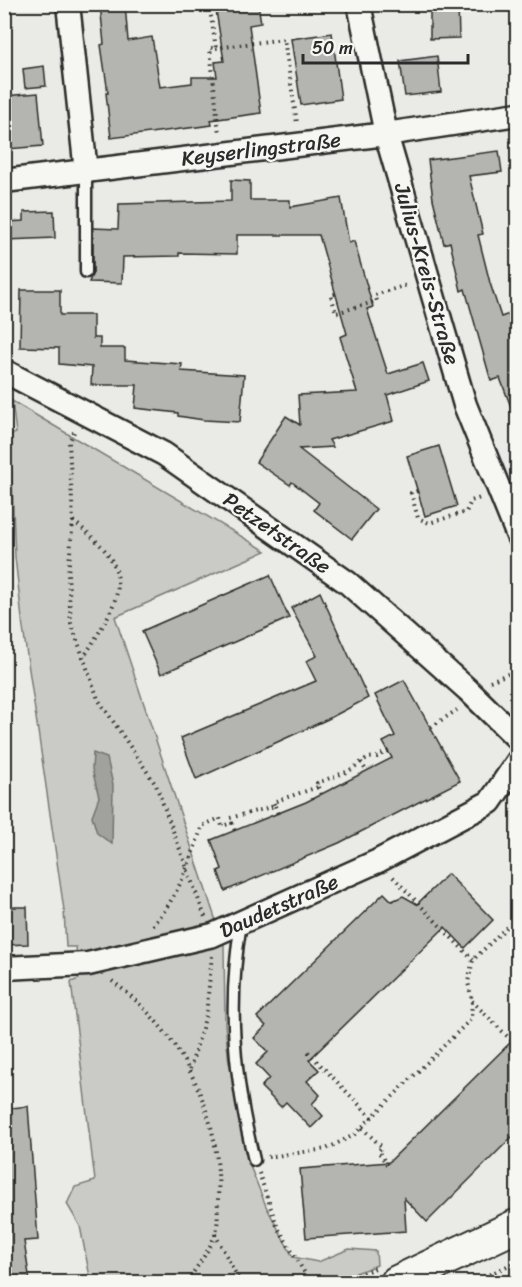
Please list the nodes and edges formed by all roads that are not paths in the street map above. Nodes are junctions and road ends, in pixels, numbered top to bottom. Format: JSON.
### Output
{"nodes":[{"id":1,"x":68,"y":4,"type":"edge"},
{"id":2,"x":359,"y":4,"type":"edge"},
{"id":3,"x":518,"y":114,"type":"edge"},
{"id":4,"x":386,"y":134,"type":"junction"},
{"id":5,"x":86,"y":172,"type":"junction"},
{"id":6,"x":4,"y":181,"type":"edge"},
{"id":7,"x":86,"y":272,"type":"dead end"},
{"id":8,"x":4,"y":371,"type":"edge"},
{"id":9,"x":518,"y":536,"type":"edge"},
{"id":10,"x":518,"y":739,"type":"edge"},
{"id":11,"x":518,"y":761,"type":"edge"},
{"id":12,"x":241,"y":923,"type":"junction"},
{"id":13,"x":4,"y":968,"type":"edge"},
{"id":14,"x":254,"y":1160,"type":"road end"},
{"id":15,"x":518,"y":1225,"type":"edge"},
{"id":16,"x":397,"y":1282,"type":"edge"}],
"edges":[{"from":1,"to":5,"type":"street"},
{"from":2,"to":4,"type":"street","name":"Julius-Kreis-Straße"},
{"from":3,"to":4,"type":"street","name":"Keyserlingstraße"},
{"from":4,"to":5,"type":"street","name":"Keyserlingstraße"},
{"from":4,"to":9,"type":"street","name":"Julius-Kreis-Straße"},
{"from":5,"to":6,"type":"street","name":"Keyserlingstraße"},
{"from":5,"to":7,"type":"lane"},
{"from":8,"to":10,"type":"street","name":"Petzetstraße"},
{"from":11,"to":12,"type":"street","name":"Daudetstraße"},
{"from":12,"to":13,"type":"street","name":"Daudetstraße"},
{"from":12,"to":14,"type":"lane"},
{"from":15,"to":16,"type":"street"}]}
